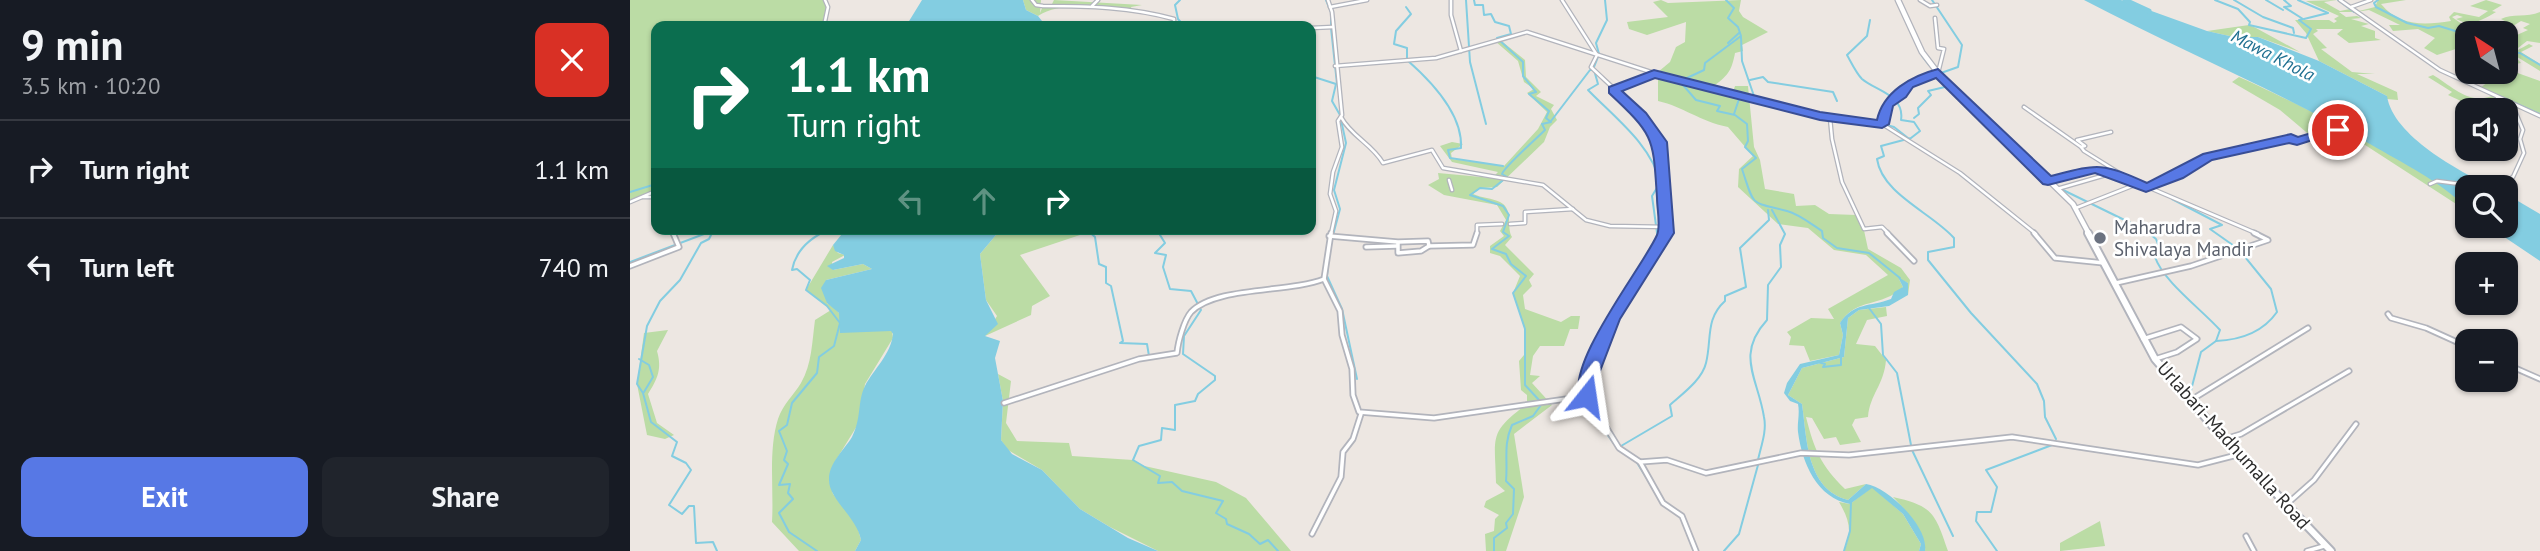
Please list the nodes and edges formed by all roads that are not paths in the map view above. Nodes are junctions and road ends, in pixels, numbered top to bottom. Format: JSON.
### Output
{"nodes":[{"id":1,"x":825,"y":0,"type":"edge"},
{"id":2,"x":1032,"y":0,"type":"edge"},
{"id":3,"x":1098,"y":0,"type":"edge"},
{"id":4,"x":1328,"y":0,"type":"edge"},
{"id":5,"x":1367,"y":0,"type":"edge"},
{"id":6,"x":1451,"y":0,"type":"edge"},
{"id":7,"x":1562,"y":0,"type":"edge"},
{"id":8,"x":1898,"y":0,"type":"edge"},
{"id":9,"x":1920,"y":0,"type":"edge"},
{"id":10,"x":2340,"y":0,"type":"edge"},
{"id":11,"x":2371,"y":0,"type":"edge"},
{"id":12,"x":1937,"y":5,"type":"dead end"},
{"id":13,"x":2346,"y":5,"type":"junction"},
{"id":14,"x":1093,"y":6,"type":"junction"},
{"id":15,"x":1330,"y":7,"type":"junction"},
{"id":16,"x":1935,"y":18,"type":"dead end"},
{"id":17,"x":825,"y":21,"type":"edge"},
{"id":18,"x":1174,"y":21,"type":"edge"},
{"id":19,"x":1333,"y":27,"type":"junction"},
{"id":20,"x":1316,"y":28,"type":"edge"},
{"id":21,"x":1461,"y":51,"type":"junction"},
{"id":22,"x":1597,"y":55,"type":"junction"},
{"id":23,"x":1335,"y":66,"type":"junction"},
{"id":24,"x":1938,"y":73,"type":"junction"},
{"id":25,"x":1654,"y":74,"type":"junction"},
{"id":26,"x":1614,"y":90,"type":"junction"},
{"id":27,"x":2489,"y":92,"type":"junction"},
{"id":28,"x":2024,"y":107,"type":"dead end"},
{"id":29,"x":2540,"y":116,"type":"edge"},
{"id":30,"x":1341,"y":117,"type":"junction"},
{"id":31,"x":1830,"y":118,"type":"junction"},
{"id":32,"x":1882,"y":124,"type":"junction"},
{"id":33,"x":2338,"y":130,"type":"dead end"},
{"id":34,"x":2111,"y":132,"type":"dead end"},
{"id":35,"x":2081,"y":147,"type":"junction"},
{"id":36,"x":2111,"y":174,"type":"junction"},
{"id":37,"x":2514,"y":175,"type":"edge"},
{"id":38,"x":1449,"y":180,"type":"dead end"},
{"id":39,"x":2048,"y":181,"type":"junction"},
{"id":40,"x":1457,"y":182,"type":"dead end"},
{"id":41,"x":2455,"y":183,"type":"edge"},
{"id":42,"x":2137,"y":184,"type":"junction"},
{"id":43,"x":2430,"y":184,"type":"dead end"},
{"id":44,"x":2146,"y":188,"type":"junction"},
{"id":45,"x":2057,"y":189,"type":"junction"},
{"id":46,"x":651,"y":193,"type":"edge"},
{"id":47,"x":641,"y":197,"type":"junction"},
{"id":48,"x":651,"y":197,"type":"edge"},
{"id":49,"x":630,"y":202,"type":"edge"},
{"id":50,"x":2076,"y":208,"type":"junction"},
{"id":51,"x":1573,"y":209,"type":"junction"},
{"id":52,"x":1502,"y":224,"type":"dead end"},
{"id":53,"x":1510,"y":224,"type":"dead end"},
{"id":54,"x":1667,"y":227,"type":"junction"},
{"id":55,"x":674,"y":235,"type":"edge"},
{"id":56,"x":1329,"y":236,"type":"junction"},
{"id":57,"x":1398,"y":244,"type":"junction"},
{"id":58,"x":1429,"y":246,"type":"junction"},
{"id":59,"x":1366,"y":247,"type":"dead end"},
{"id":60,"x":1914,"y":261,"type":"dead end"},
{"id":61,"x":2104,"y":263,"type":"junction"},
{"id":62,"x":630,"y":266,"type":"edge"},
{"id":63,"x":1324,"y":279,"type":"junction"},
{"id":64,"x":2114,"y":283,"type":"junction"},
{"id":65,"x":2388,"y":314,"type":"dead end"},
{"id":66,"x":2308,"y":328,"type":"dead end"},
{"id":67,"x":2143,"y":338,"type":"junction"},
{"id":68,"x":2455,"y":340,"type":"edge"},
{"id":69,"x":2155,"y":359,"type":"junction"},
{"id":70,"x":2518,"y":369,"type":"edge"},
{"id":71,"x":2349,"y":371,"type":"dead end"},
{"id":72,"x":2540,"y":379,"type":"edge"},
{"id":73,"x":1587,"y":396,"type":"junction"},
{"id":74,"x":2191,"y":400,"type":"junction"},
{"id":75,"x":1004,"y":402,"type":"dead end"},
{"id":76,"x":1363,"y":413,"type":"junction"},
{"id":77,"x":2356,"y":425,"type":"dead end"},
{"id":78,"x":2223,"y":438,"type":"junction"},
{"id":79,"x":2239,"y":455,"type":"junction"},
{"id":80,"x":1640,"y":462,"type":"junction"},
{"id":81,"x":2286,"y":506,"type":"junction"},
{"id":82,"x":1312,"y":534,"type":"dead end"},
{"id":83,"x":2246,"y":536,"type":"dead end"},
{"id":84,"x":2326,"y":545,"type":"junction"},
{"id":85,"x":1696,"y":551,"type":"edge"},
{"id":86,"x":2254,"y":551,"type":"edge"},
{"id":87,"x":2307,"y":551,"type":"edge"},
{"id":88,"x":2331,"y":551,"type":"edge"}],
"edges":[{"from":1,"to":17,"type":"street"},
{"from":2,"to":14,"type":"street"},
{"from":3,"to":14,"type":"street"},
{"from":4,"to":15,"type":"street"},
{"from":5,"to":15,"type":"street"},
{"from":6,"to":21,"type":"street"},
{"from":7,"to":22,"type":"street"},
{"from":8,"to":24,"type":"main road","name":"Urlabari-Madhumalla Road"},
{"from":9,"to":12,"type":"street"},
{"from":10,"to":13,"type":"street"},
{"from":11,"to":13,"type":"street"},
{"from":13,"to":27,"type":"street"},
{"from":14,"to":18,"type":"street"},
{"from":15,"to":19,"type":"street"},
{"from":16,"to":24,"type":"street"},
{"from":19,"to":20,"type":"street"},
{"from":19,"to":23,"type":"street"},
{"from":21,"to":22,"type":"street"},
{"from":21,"to":23,"type":"street"},
{"from":22,"to":25,"type":"street"},
{"from":22,"to":26,"type":"street"},
{"from":23,"to":30,"type":"street"},
{"from":24,"to":32,"type":"street"},
{"from":24,"to":39,"type":"main road","name":"Urlabari-Madhumalla Road"},
{"from":25,"to":26,"type":"street"},
{"from":25,"to":31,"type":"street"},
{"from":26,"to":54,"type":"street"},
{"from":27,"to":29,"type":"street"},
{"from":27,"to":37,"type":"street"},
{"from":28,"to":35,"type":"street"},
{"from":30,"to":51,"type":"street"},
{"from":30,"to":56,"type":"street"},
{"from":31,"to":32,"type":"street"},
{"from":31,"to":60,"type":"street"},
{"from":32,"to":61,"type":"street"},
{"from":33,"to":44,"type":"street"},
{"from":34,"to":35,"type":"street"},
{"from":35,"to":36,"type":"street"},
{"from":36,"to":39,"type":"street"},
{"from":36,"to":42,"type":"street"},
{"from":36,"to":45,"type":"street"},
{"from":38,"to":40,"type":"street"},
{"from":39,"to":45,"type":"main road","name":"Urlabari-Madhumalla Road"},
{"from":41,"to":43,"type":"street"},
{"from":42,"to":44,"type":"street"},
{"from":42,"to":50,"type":"street"},
{"from":44,"to":64,"type":"street"},
{"from":45,"to":50,"type":"main road","name":"Urlabari-Madhumalla Road"},
{"from":46,"to":47,"type":"street"},
{"from":47,"to":48,"type":"street"},
{"from":47,"to":49,"type":"street"},
{"from":50,"to":61,"type":"main road","name":"Urlabari-Madhumalla Road"},
{"from":51,"to":53,"type":"street"},
{"from":51,"to":54,"type":"street"},
{"from":52,"to":58,"type":"street"},
{"from":54,"to":73,"type":"street"},
{"from":55,"to":62,"type":"street"},
{"from":56,"to":57,"type":"street"},
{"from":56,"to":63,"type":"street"},
{"from":57,"to":58,"type":"street"},
{"from":57,"to":58,"type":"street"},
{"from":57,"to":59,"type":"street"},
{"from":61,"to":64,"type":"main road","name":"Urlabari-Madhumalla Road"},
{"from":63,"to":75,"type":"street"},
{"from":63,"to":76,"type":"street"},
{"from":64,"to":67,"type":"main road","name":"Urlabari-Madhumalla Road"},
{"from":65,"to":68,"type":"street"},
{"from":66,"to":74,"type":"street"},
{"from":67,"to":69,"type":"main road","name":"Urlabari-Madhumalla Road"},
{"from":67,"to":69,"type":"street"},
{"from":69,"to":74,"type":"main road","name":"Urlabari-Madhumalla Road"},
{"from":70,"to":72,"type":"street"},
{"from":71,"to":78,"type":"street"},
{"from":73,"to":76,"type":"street"},
{"from":73,"to":80,"type":"street"},
{"from":74,"to":78,"type":"main road","name":"Urlabari-Madhumalla Road"},
{"from":76,"to":82,"type":"street"},
{"from":77,"to":81,"type":"street"},
{"from":78,"to":79,"type":"main road","name":"Urlabari-Madhumalla Road"},
{"from":79,"to":80,"type":"street"},
{"from":79,"to":81,"type":"main road","name":"Urlabari-Madhumalla Road"},
{"from":80,"to":85,"type":"street"},
{"from":81,"to":84,"type":"main road","name":"Urlabari-Madhumalla Road"},
{"from":83,"to":86,"type":"street"},
{"from":84,"to":87,"type":"street"},
{"from":84,"to":88,"type":"main road","name":"Urlabari-Madhumalla Road"}]}
